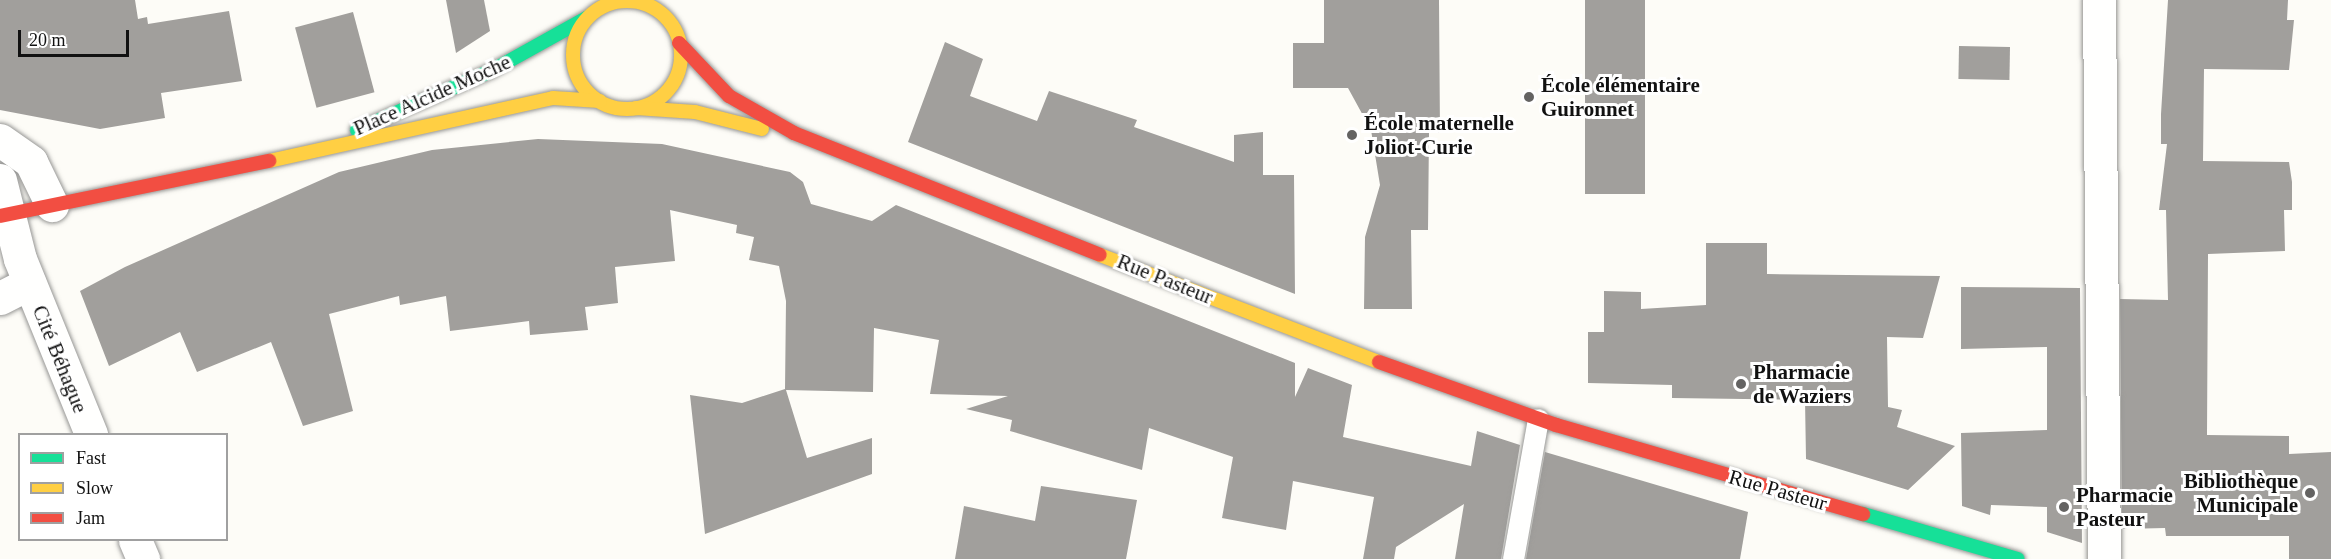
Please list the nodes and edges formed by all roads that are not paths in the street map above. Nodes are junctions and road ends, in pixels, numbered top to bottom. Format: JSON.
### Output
{"nodes":[{"id":1,"x":2099,"y":0,"type":"edge"},
{"id":2,"x":599,"y":6,"type":"edge"},
{"id":3,"x":676,"y":10,"type":"dead end"},
{"id":4,"x":673,"y":26,"type":"junction"},
{"id":5,"x":680,"y":43,"type":"junction"},
{"id":6,"x":600,"y":101,"type":"junction"},
{"id":7,"x":634,"y":108,"type":"junction"},
{"id":8,"x":794,"y":133,"type":"junction"},
{"id":9,"x":0,"y":140,"type":"edge"},
{"id":10,"x":271,"y":161,"type":"junction"},
{"id":11,"x":0,"y":180,"type":"edge"},
{"id":12,"x":52,"y":205,"type":"junction"},
{"id":13,"x":5,"y":215,"type":"edge"},
{"id":14,"x":29,"y":283,"type":"junction"},
{"id":15,"x":0,"y":298,"type":"edge"},
{"id":16,"x":1538,"y":419,"type":"junction"},
{"id":17,"x":90,"y":433,"type":"edge"},
{"id":18,"x":135,"y":541,"type":"edge"},
{"id":19,"x":143,"y":559,"type":"edge"},
{"id":20,"x":1513,"y":559,"type":"edge"},
{"id":21,"x":2018,"y":559,"type":"edge"},
{"id":22,"x":2104,"y":559,"type":"edge"}],
"edges":[{"from":1,"to":22,"type":"street"},
{"from":2,"to":4,"type":"street"},
{"from":2,"to":6,"type":"street"},
{"from":2,"to":10,"type":"street","name":"Place Alcide Moche"},
{"from":3,"to":4,"type":"street"},
{"from":4,"to":5,"type":"street"},
{"from":5,"to":7,"type":"street"},
{"from":5,"to":8,"type":"street","name":"Rue Pasteur"},
{"from":6,"to":7,"type":"street"},
{"from":6,"to":10,"type":"street","name":"Place Alcide Moche"},
{"from":7,"to":8,"type":"street","name":"Rue Pasteur"},
{"from":8,"to":16,"type":"street","name":"Rue Pasteur"},
{"from":9,"to":12,"type":"street"},
{"from":10,"to":12,"type":"street","name":"Place Alcide Moche"},
{"from":11,"to":13,"type":"street","name":"Cité Béhague"},
{"from":12,"to":13,"type":"street","name":"Place Alcide Moche"},
{"from":13,"to":14,"type":"street","name":"Cité Béhague"},
{"from":14,"to":15,"type":"street"},
{"from":14,"to":17,"type":"street","name":"Cité Béhague"},
{"from":16,"to":20,"type":"lane"},
{"from":16,"to":21,"type":"street","name":"Rue Pasteur"},
{"from":18,"to":19,"type":"street"}]}
